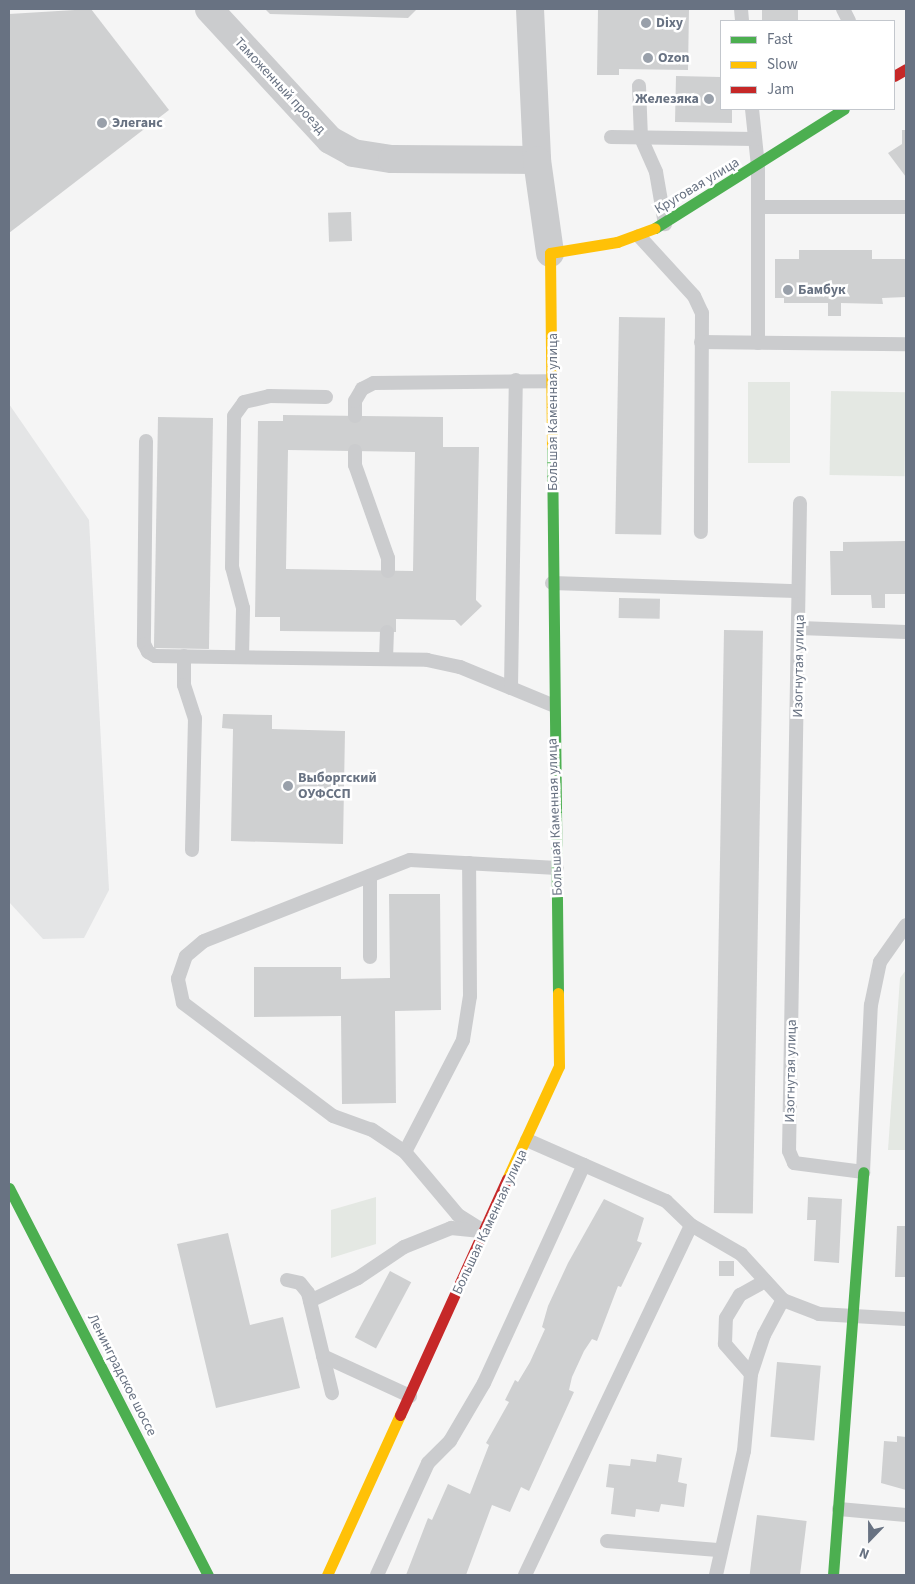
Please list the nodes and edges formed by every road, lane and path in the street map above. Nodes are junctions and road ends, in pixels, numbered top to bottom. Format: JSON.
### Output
{"nodes":[{"id":1,"x":209,"y":9,"type":"edge"},
{"id":2,"x":530,"y":9,"type":"edge"},
{"id":3,"x":906,"y":68,"type":"edge"},
{"id":4,"x":895,"y":75,"type":"edge"},
{"id":5,"x":639,"y":86,"type":"dead end"},
{"id":6,"x":752,"y":110,"type":"edge"},
{"id":7,"x":842,"y":110,"type":"edge"},
{"id":8,"x":611,"y":137,"type":"dead end"},
{"id":9,"x":642,"y":138,"type":"junction"},
{"id":10,"x":755,"y":139,"type":"junction"},
{"id":11,"x":537,"y":160,"type":"junction"},
{"id":12,"x":758,"y":166,"type":"junction"},
{"id":13,"x":906,"y":206,"type":"edge"},
{"id":14,"x":759,"y":207,"type":"junction"},
{"id":15,"x":665,"y":224,"type":"junction"},
{"id":16,"x":639,"y":236,"type":"junction"},
{"id":17,"x":550,"y":253,"type":"junction"},
{"id":18,"x":701,"y":342,"type":"junction"},
{"id":19,"x":758,"y":342,"type":"junction"},
{"id":20,"x":906,"y":344,"type":"edge"},
{"id":21,"x":516,"y":380,"type":"junction"},
{"id":22,"x":553,"y":380,"type":"junction"},
{"id":23,"x":326,"y":397,"type":"dead end"},
{"id":24,"x":355,"y":416,"type":"dead end"},
{"id":25,"x":146,"y":441,"type":"dead end"},
{"id":26,"x":355,"y":451,"type":"dead end"},
{"id":27,"x":800,"y":503,"type":"dead end"},
{"id":28,"x":701,"y":532,"type":"dead end"},
{"id":29,"x":388,"y":571,"type":"dead end"},
{"id":30,"x":552,"y":583,"type":"junction"},
{"id":31,"x":797,"y":591,"type":"junction"},
{"id":32,"x":800,"y":628,"type":"junction"},
{"id":33,"x":387,"y":632,"type":"dead end"},
{"id":34,"x":906,"y":632,"type":"edge"},
{"id":35,"x":184,"y":656,"type":"junction"},
{"id":36,"x":242,"y":657,"type":"junction"},
{"id":37,"x":386,"y":659,"type":"junction"},
{"id":38,"x":511,"y":688,"type":"junction"},
{"id":39,"x":552,"y":705,"type":"junction"},
{"id":40,"x":192,"y":850,"type":"dead end"},
{"id":41,"x":469,"y":863,"type":"junction"},
{"id":42,"x":557,"y":868,"type":"junction"},
{"id":43,"x":370,"y":876,"type":"junction"},
{"id":44,"x":906,"y":925,"type":"edge"},
{"id":45,"x":370,"y":957,"type":"dead end"},
{"id":46,"x":527,"y":1140,"type":"junction"},
{"id":47,"x":405,"y":1152,"type":"junction"},
{"id":48,"x":584,"y":1165,"type":"junction"},
{"id":49,"x":863,"y":1172,"type":"junction"},
{"id":50,"x":9,"y":1191,"type":"edge"},
{"id":51,"x":691,"y":1225,"type":"junction"},
{"id":52,"x":485,"y":1232,"type":"junction"},
{"id":53,"x":287,"y":1280,"type":"dead end"},
{"id":54,"x":765,"y":1281,"type":"junction"},
{"id":55,"x":783,"y":1300,"type":"junction"},
{"id":56,"x":310,"y":1301,"type":"junction"},
{"id":57,"x":853,"y":1316,"type":"junction"},
{"id":58,"x":906,"y":1319,"type":"edge"},
{"id":59,"x":323,"y":1356,"type":"junction"},
{"id":60,"x":751,"y":1374,"type":"junction"},
{"id":61,"x":332,"y":1393,"type":"dead end"},
{"id":62,"x":410,"y":1396,"type":"junction"},
{"id":63,"x":839,"y":1509,"type":"junction"},
{"id":64,"x":906,"y":1516,"type":"edge"},
{"id":65,"x":607,"y":1541,"type":"dead end"},
{"id":66,"x":718,"y":1550,"type":"junction"},
{"id":67,"x":208,"y":1575,"type":"edge"},
{"id":68,"x":327,"y":1575,"type":"edge"},
{"id":69,"x":377,"y":1575,"type":"edge"},
{"id":70,"x":525,"y":1575,"type":"edge"},
{"id":71,"x":716,"y":1575,"type":"edge"},
{"id":72,"x":833,"y":1575,"type":"edge"}],
"edges":[{"from":1,"to":11,"type":"street","name":"Таможенный проезд"},
{"from":2,"to":11,"type":"street","name":"Большая Каменная улица"},
{"from":3,"to":4,"type":"street"},
{"from":5,"to":9,"type":"lane"},
{"from":6,"to":10,"type":"lane"},
{"from":7,"to":12,"type":"street","name":"Круговая улица"},
{"from":8,"to":9,"type":"lane"},
{"from":9,"to":10,"type":"lane"},
{"from":9,"to":15,"type":"lane"},
{"from":10,"to":12,"type":"lane"},
{"from":11,"to":17,"type":"street","name":"Большая Каменная улица"},
{"from":12,"to":14,"type":"lane"},
{"from":12,"to":15,"type":"street","name":"Круговая улица"},
{"from":13,"to":14,"type":"lane"},
{"from":14,"to":19,"type":"lane"},
{"from":15,"to":16,"type":"street","name":"Круговая улица"},
{"from":16,"to":17,"type":"street","name":"Круговая улица"},
{"from":16,"to":18,"type":"lane"},
{"from":17,"to":22,"type":"street","name":"Большая Каменная улица"},
{"from":18,"to":19,"type":"lane"},
{"from":18,"to":28,"type":"lane"},
{"from":19,"to":20,"type":"lane"},
{"from":21,"to":22,"type":"lane"},
{"from":21,"to":24,"type":"lane"},
{"from":21,"to":38,"type":"lane"},
{"from":22,"to":30,"type":"street","name":"Большая Каменная улица"},
{"from":23,"to":36,"type":"lane"},
{"from":25,"to":35,"type":"lane"},
{"from":26,"to":29,"type":"lane"},
{"from":27,"to":31,"type":"lane","name":"Изогнутая улица"},
{"from":30,"to":31,"type":"lane"},
{"from":30,"to":39,"type":"street","name":"Большая Каменная улица"},
{"from":31,"to":32,"type":"lane","name":"Изогнутая улица"},
{"from":32,"to":34,"type":"lane"},
{"from":32,"to":49,"type":"lane","name":"Изогнутая улица"},
{"from":33,"to":37,"type":"lane"},
{"from":35,"to":36,"type":"lane"},
{"from":35,"to":40,"type":"lane"},
{"from":36,"to":37,"type":"lane"},
{"from":37,"to":38,"type":"lane"},
{"from":38,"to":39,"type":"lane"},
{"from":39,"to":42,"type":"street","name":"Большая Каменная улица"},
{"from":41,"to":42,"type":"lane"},
{"from":41,"to":43,"type":"lane"},
{"from":41,"to":47,"type":"lane"},
{"from":42,"to":46,"type":"street","name":"Большая Каменная улица"},
{"from":43,"to":45,"type":"lane"},
{"from":43,"to":47,"type":"lane"},
{"from":44,"to":49,"type":"lane"},
{"from":46,"to":48,"type":"lane"},
{"from":46,"to":52,"type":"street","name":"Большая Каменная улица"},
{"from":47,"to":52,"type":"lane"},
{"from":48,"to":51,"type":"lane"},
{"from":48,"to":69,"type":"lane"},
{"from":49,"to":57,"type":"street"},
{"from":50,"to":67,"type":"street","name":"Ленинградское шоссе"},
{"from":51,"to":54,"type":"lane"},
{"from":51,"to":70,"type":"lane"},
{"from":52,"to":56,"type":"lane"},
{"from":52,"to":62,"type":"street","name":"Большая Каменная улица"},
{"from":53,"to":56,"type":"lane"},
{"from":54,"to":55,"type":"lane"},
{"from":54,"to":60,"type":"lane"},
{"from":55,"to":57,"type":"lane"},
{"from":55,"to":60,"type":"lane"},
{"from":56,"to":59,"type":"lane"},
{"from":57,"to":58,"type":"lane"},
{"from":57,"to":63,"type":"street"},
{"from":59,"to":61,"type":"lane"},
{"from":59,"to":62,"type":"lane"},
{"from":60,"to":66,"type":"lane"},
{"from":62,"to":68,"type":"street","name":"Большая Каменная улица"},
{"from":63,"to":64,"type":"lane"},
{"from":63,"to":72,"type":"street"},
{"from":65,"to":66,"type":"lane"},
{"from":66,"to":71,"type":"lane"}]}
